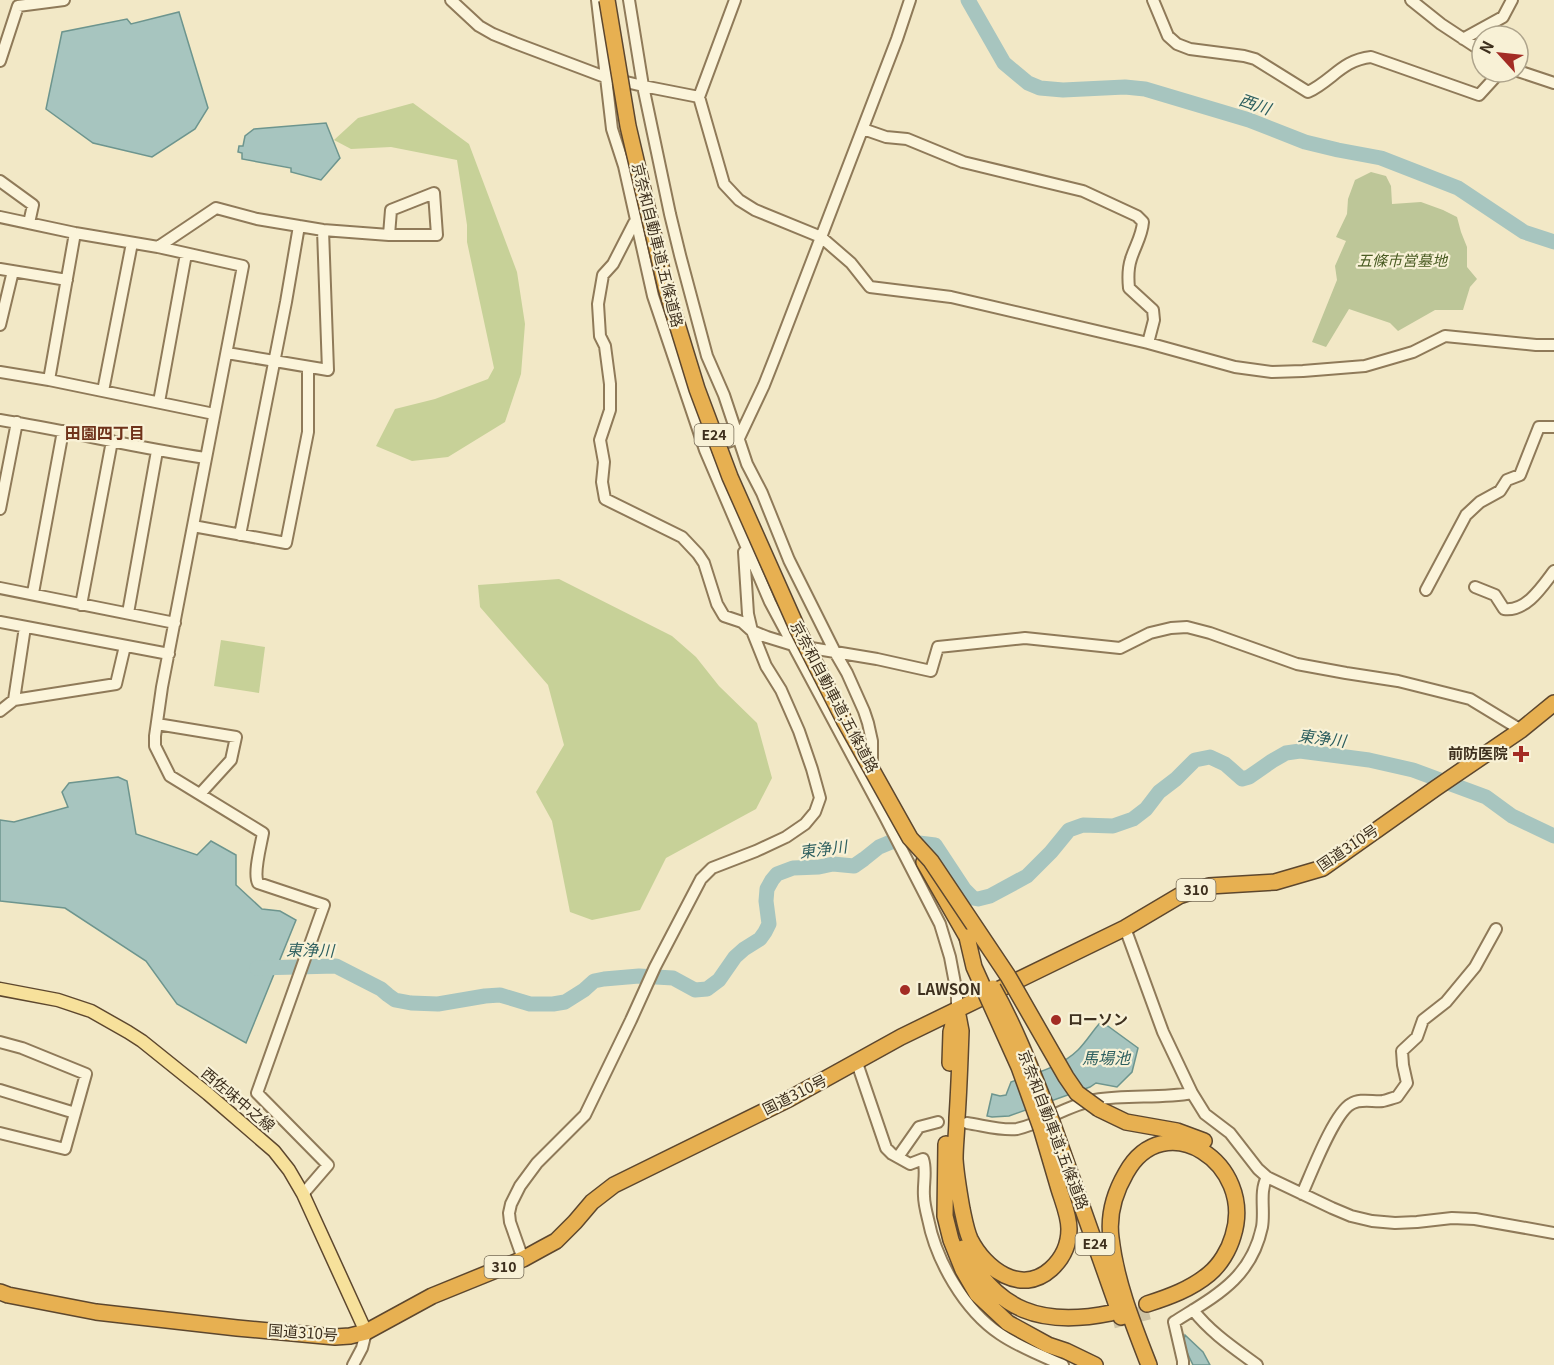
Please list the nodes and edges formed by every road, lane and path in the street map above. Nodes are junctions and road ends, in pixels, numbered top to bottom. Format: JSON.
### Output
{"nodes":[{"id":1,"x":64,"y":0,"type":"edge"},
{"id":2,"x":451,"y":0,"type":"edge"},
{"id":3,"x":597,"y":0,"type":"edge"},
{"id":4,"x":607,"y":0,"type":"edge"},
{"id":5,"x":629,"y":0,"type":"edge"},
{"id":6,"x":735,"y":0,"type":"edge"},
{"id":7,"x":910,"y":0,"type":"edge"},
{"id":8,"x":1153,"y":0,"type":"edge"},
{"id":9,"x":1411,"y":0,"type":"edge"},
{"id":10,"x":1512,"y":0,"type":"edge"},
{"id":11,"x":1463,"y":39,"type":"junction"},
{"id":12,"x":1470,"y":43,"type":"edge"},
{"id":13,"x":0,"y":61,"type":"edge"},
{"id":14,"x":1530,"y":75,"type":"edge"},
{"id":15,"x":605,"y":77,"type":"junction"},
{"id":16,"x":1554,"y":83,"type":"edge"},
{"id":17,"x":1489,"y":84,"type":"edge"},
{"id":18,"x":643,"y":86,"type":"junction"},
{"id":19,"x":699,"y":97,"type":"junction"},
{"id":20,"x":863,"y":129,"type":"junction"},
{"id":21,"x":0,"y":182,"type":"edge"},
{"id":22,"x":0,"y":217,"type":"edge"},
{"id":23,"x":637,"y":221,"type":"junction"},
{"id":24,"x":30,"y":223,"type":"junction"},
{"id":25,"x":299,"y":226,"type":"junction"},
{"id":26,"x":323,"y":230,"type":"junction"},
{"id":27,"x":75,"y":233,"type":"junction"},
{"id":28,"x":389,"y":235,"type":"junction"},
{"id":29,"x":821,"y":237,"type":"junction"},
{"id":30,"x":132,"y":243,"type":"junction"},
{"id":31,"x":158,"y":247,"type":"junction"},
{"id":32,"x":186,"y":254,"type":"junction"},
{"id":33,"x":0,"y":269,"type":"edge"},
{"id":34,"x":13,"y":271,"type":"junction"},
{"id":35,"x":67,"y":280,"type":"junction"},
{"id":36,"x":0,"y":325,"type":"edge"},
{"id":37,"x":1148,"y":343,"type":"junction"},
{"id":38,"x":1554,"y":345,"type":"edge"},
{"id":39,"x":226,"y":352,"type":"junction"},
{"id":40,"x":274,"y":361,"type":"junction"},
{"id":41,"x":308,"y":368,"type":"junction"},
{"id":42,"x":0,"y":372,"type":"edge"},
{"id":43,"x":49,"y":381,"type":"junction"},
{"id":44,"x":103,"y":391,"type":"junction"},
{"id":45,"x":159,"y":402,"type":"junction"},
{"id":46,"x":214,"y":414,"type":"junction"},
{"id":47,"x":0,"y":420,"type":"edge"},
{"id":48,"x":16,"y":422,"type":"junction"},
{"id":49,"x":1554,"y":427,"type":"edge"},
{"id":50,"x":63,"y":430,"type":"junction"},
{"id":51,"x":739,"y":438,"type":"junction"},
{"id":52,"x":112,"y":441,"type":"junction"},
{"id":53,"x":705,"y":450,"type":"junction"},
{"id":54,"x":157,"y":451,"type":"junction"},
{"id":55,"x":206,"y":458,"type":"junction"},
{"id":56,"x":0,"y":509,"type":"edge"},
{"id":57,"x":194,"y":526,"type":"junction"},
{"id":58,"x":777,"y":531,"type":"junction"},
{"id":59,"x":240,"y":535,"type":"junction"},
{"id":60,"x":744,"y":543,"type":"junction"},
{"id":61,"x":1554,"y":571,"type":"edge"},
{"id":62,"x":1475,"y":587,"type":"dead end"},
{"id":63,"x":0,"y":588,"type":"edge"},
{"id":64,"x":1426,"y":590,"type":"dead end"},
{"id":65,"x":33,"y":593,"type":"junction"},
{"id":66,"x":81,"y":605,"type":"junction"},
{"id":67,"x":128,"y":613,"type":"junction"},
{"id":68,"x":0,"y":622,"type":"edge"},
{"id":69,"x":175,"y":623,"type":"junction"},
{"id":70,"x":26,"y":627,"type":"junction"},
{"id":71,"x":752,"y":631,"type":"junction"},
{"id":72,"x":793,"y":645,"type":"junction"},
{"id":73,"x":125,"y":646,"type":"junction"},
{"id":74,"x":169,"y":654,"type":"junction"},
{"id":75,"x":836,"y":654,"type":"junction"},
{"id":76,"x":14,"y":700,"type":"junction"},
{"id":77,"x":1554,"y":703,"type":"edge"},
{"id":78,"x":0,"y":711,"type":"edge"},
{"id":79,"x":157,"y":724,"type":"junction"},
{"id":80,"x":1521,"y":730,"type":"junction"},
{"id":81,"x":868,"y":785,"type":"junction"},
{"id":82,"x":200,"y":795,"type":"junction"},
{"id":83,"x":910,"y":838,"type":"junction"},
{"id":84,"x":1125,"y":928,"type":"junction"},
{"id":85,"x":1496,"y":929,"type":"dead end"},
{"id":86,"x":0,"y":989,"type":"edge"},
{"id":87,"x":957,"y":1010,"type":"junction"},
{"id":88,"x":0,"y":1042,"type":"edge"},
{"id":89,"x":857,"y":1063,"type":"junction"},
{"id":90,"x":0,"y":1090,"type":"edge"},
{"id":91,"x":1192,"y":1093,"type":"junction"},
{"id":92,"x":75,"y":1113,"type":"junction"},
{"id":93,"x":938,"y":1122,"type":"dead end"},
{"id":94,"x":967,"y":1123,"type":"dead end"},
{"id":95,"x":1046,"y":1125,"type":"junction"},
{"id":96,"x":0,"y":1133,"type":"edge"},
{"id":97,"x":898,"y":1157,"type":"junction"},
{"id":98,"x":955,"y":1160,"type":"junction"},
{"id":99,"x":1267,"y":1177,"type":"junction"},
{"id":100,"x":303,"y":1194,"type":"junction"},
{"id":101,"x":1302,"y":1194,"type":"junction"},
{"id":102,"x":1554,"y":1233,"type":"edge"},
{"id":103,"x":523,"y":1259,"type":"junction"},
{"id":104,"x":963,"y":1270,"type":"junction"},
{"id":105,"x":0,"y":1292,"type":"edge"},
{"id":106,"x":1193,"y":1310,"type":"junction"},
{"id":107,"x":366,"y":1332,"type":"junction"},
{"id":108,"x":353,"y":1365,"type":"edge"},
{"id":109,"x":1063,"y":1365,"type":"edge"},
{"id":110,"x":1095,"y":1365,"type":"edge"},
{"id":111,"x":1139,"y":1365,"type":"edge"},
{"id":112,"x":1149,"y":1365,"type":"edge"},
{"id":113,"x":1183,"y":1365,"type":"edge"},
{"id":114,"x":1257,"y":1365,"type":"edge"}],
"edges":[{"from":1,"to":13,"type":"street"},
{"from":2,"to":15,"type":"street"},
{"from":3,"to":15,"type":"street"},
{"from":4,"to":83,"type":"highway","name":"京奈和自動車道;五條道路","number":"E24","bridge":true},
{"from":5,"to":18,"type":"street"},
{"from":6,"to":19,"type":"street"},
{"from":7,"to":20,"type":"street"},
{"from":8,"to":17,"type":"street"},
{"from":9,"to":11,"type":"street"},
{"from":10,"to":11,"type":"street"},
{"from":11,"to":12,"type":"street"},
{"from":14,"to":16,"type":"street"},
{"from":15,"to":18,"type":"street"},
{"from":15,"to":23,"type":"street"},
{"from":18,"to":19,"type":"street"},
{"from":18,"to":51,"type":"street"},
{"from":19,"to":29,"type":"street"},
{"from":20,"to":29,"type":"street"},
{"from":20,"to":37,"type":"street"},
{"from":21,"to":24,"type":"street"},
{"from":22,"to":24,"type":"street"},
{"from":23,"to":53,"type":"street"},
{"from":23,"to":71,"type":"street"},
{"from":24,"to":27,"type":"street"},
{"from":25,"to":26,"type":"street"},
{"from":25,"to":31,"type":"street"},
{"from":25,"to":40,"type":"street"},
{"from":26,"to":28,"type":"street"},
{"from":26,"to":41,"type":"street"},
{"from":27,"to":30,"type":"street"},
{"from":27,"to":35,"type":"street"},
{"from":28,"to":28,"type":"street"},
{"from":29,"to":37,"type":"street"},
{"from":29,"to":51,"type":"street"},
{"from":30,"to":31,"type":"street"},
{"from":30,"to":44,"type":"street"},
{"from":31,"to":32,"type":"street"},
{"from":32,"to":39,"type":"street"},
{"from":32,"to":45,"type":"street"},
{"from":33,"to":34,"type":"street"},
{"from":34,"to":35,"type":"street"},
{"from":34,"to":36,"type":"street"},
{"from":35,"to":43,"type":"street"},
{"from":37,"to":38,"type":"street"},
{"from":39,"to":40,"type":"street"},
{"from":39,"to":46,"type":"street"},
{"from":40,"to":41,"type":"street"},
{"from":40,"to":59,"type":"street"},
{"from":41,"to":59,"type":"street"},
{"from":42,"to":43,"type":"street"},
{"from":43,"to":44,"type":"street"},
{"from":44,"to":45,"type":"street"},
{"from":45,"to":46,"type":"street"},
{"from":46,"to":55,"type":"street"},
{"from":47,"to":48,"type":"street"},
{"from":48,"to":50,"type":"street"},
{"from":48,"to":56,"type":"street"},
{"from":49,"to":64,"type":"street"},
{"from":50,"to":52,"type":"street"},
{"from":50,"to":65,"type":"street"},
{"from":51,"to":53,"type":"street"},
{"from":51,"to":58,"type":"street"},
{"from":52,"to":54,"type":"street"},
{"from":52,"to":66,"type":"street"},
{"from":53,"to":60,"type":"street"},
{"from":54,"to":55,"type":"street"},
{"from":54,"to":67,"type":"street"},
{"from":55,"to":57,"type":"street"},
{"from":57,"to":59,"type":"street"},
{"from":57,"to":69,"type":"street"},
{"from":58,"to":60,"type":"street"},
{"from":58,"to":75,"type":"street"},
{"from":60,"to":71,"type":"street"},
{"from":60,"to":72,"type":"street"},
{"from":61,"to":62,"type":"street"},
{"from":63,"to":65,"type":"street"},
{"from":65,"to":66,"type":"street"},
{"from":66,"to":67,"type":"street"},
{"from":67,"to":69,"type":"street"},
{"from":68,"to":70,"type":"street"},
{"from":69,"to":74,"type":"street"},
{"from":70,"to":73,"type":"street"},
{"from":70,"to":76,"type":"street"},
{"from":71,"to":72,"type":"street"},
{"from":71,"to":103,"type":"street"},
{"from":72,"to":75,"type":"street"},
{"from":72,"to":81,"type":"street"},
{"from":73,"to":74,"type":"street"},
{"from":73,"to":76,"type":"street"},
{"from":74,"to":79,"type":"street"},
{"from":75,"to":80,"type":"street"},
{"from":75,"to":81,"type":"street"},
{"from":76,"to":78,"type":"street"},
{"from":77,"to":80,"type":"highway","name":"国道310号","number":"310"},
{"from":79,"to":82,"type":"street"},
{"from":79,"to":82,"type":"street"},
{"from":80,"to":84,"type":"highway","name":"国道310号","number":"310"},
{"from":81,"to":87,"type":"street"},
{"from":82,"to":100,"type":"street"},
{"from":83,"to":95,"type":"highway","name":"京奈和自動車道;五條道路","number":"E24","bridge":true},
{"from":83,"to":112,"type":"highway","bridge":true},
{"from":84,"to":87,"type":"highway","name":"国道310号","number":"310"},
{"from":84,"to":91,"type":"street"},
{"from":85,"to":101,"type":"street"},
{"from":86,"to":100,"type":"main road","name":"西佐味中之線"},
{"from":87,"to":89,"type":"highway","name":"国道310号","number":"310"},
{"from":87,"to":98,"type":"highway"},
{"from":87,"to":104,"type":"highway"},
{"from":88,"to":92,"type":"street"},
{"from":89,"to":97,"type":"street"},
{"from":89,"to":103,"type":"highway","name":"国道310号","number":"310"},
{"from":90,"to":92,"type":"street"},
{"from":91,"to":94,"type":"street"},
{"from":91,"to":99,"type":"street"},
{"from":92,"to":96,"type":"street"},
{"from":93,"to":97,"type":"street"},
{"from":95,"to":98,"type":"highway"},
{"from":95,"to":111,"type":"highway","name":"京奈和自動車道;五條道路","number":"E24"},
{"from":97,"to":109,"type":"street"},
{"from":98,"to":104,"type":"highway"},
{"from":99,"to":101,"type":"street"},
{"from":99,"to":106,"type":"street"},
{"from":100,"to":107,"type":"main road","name":"西佐味中之線"},
{"from":101,"to":102,"type":"street"},
{"from":103,"to":107,"type":"highway","name":"国道310号","number":"310"},
{"from":104,"to":110,"type":"highway"},
{"from":105,"to":107,"type":"highway","name":"国道310号","number":"310"},
{"from":106,"to":113,"type":"street"},
{"from":106,"to":114,"type":"street"},
{"from":107,"to":108,"type":"street"}]}
